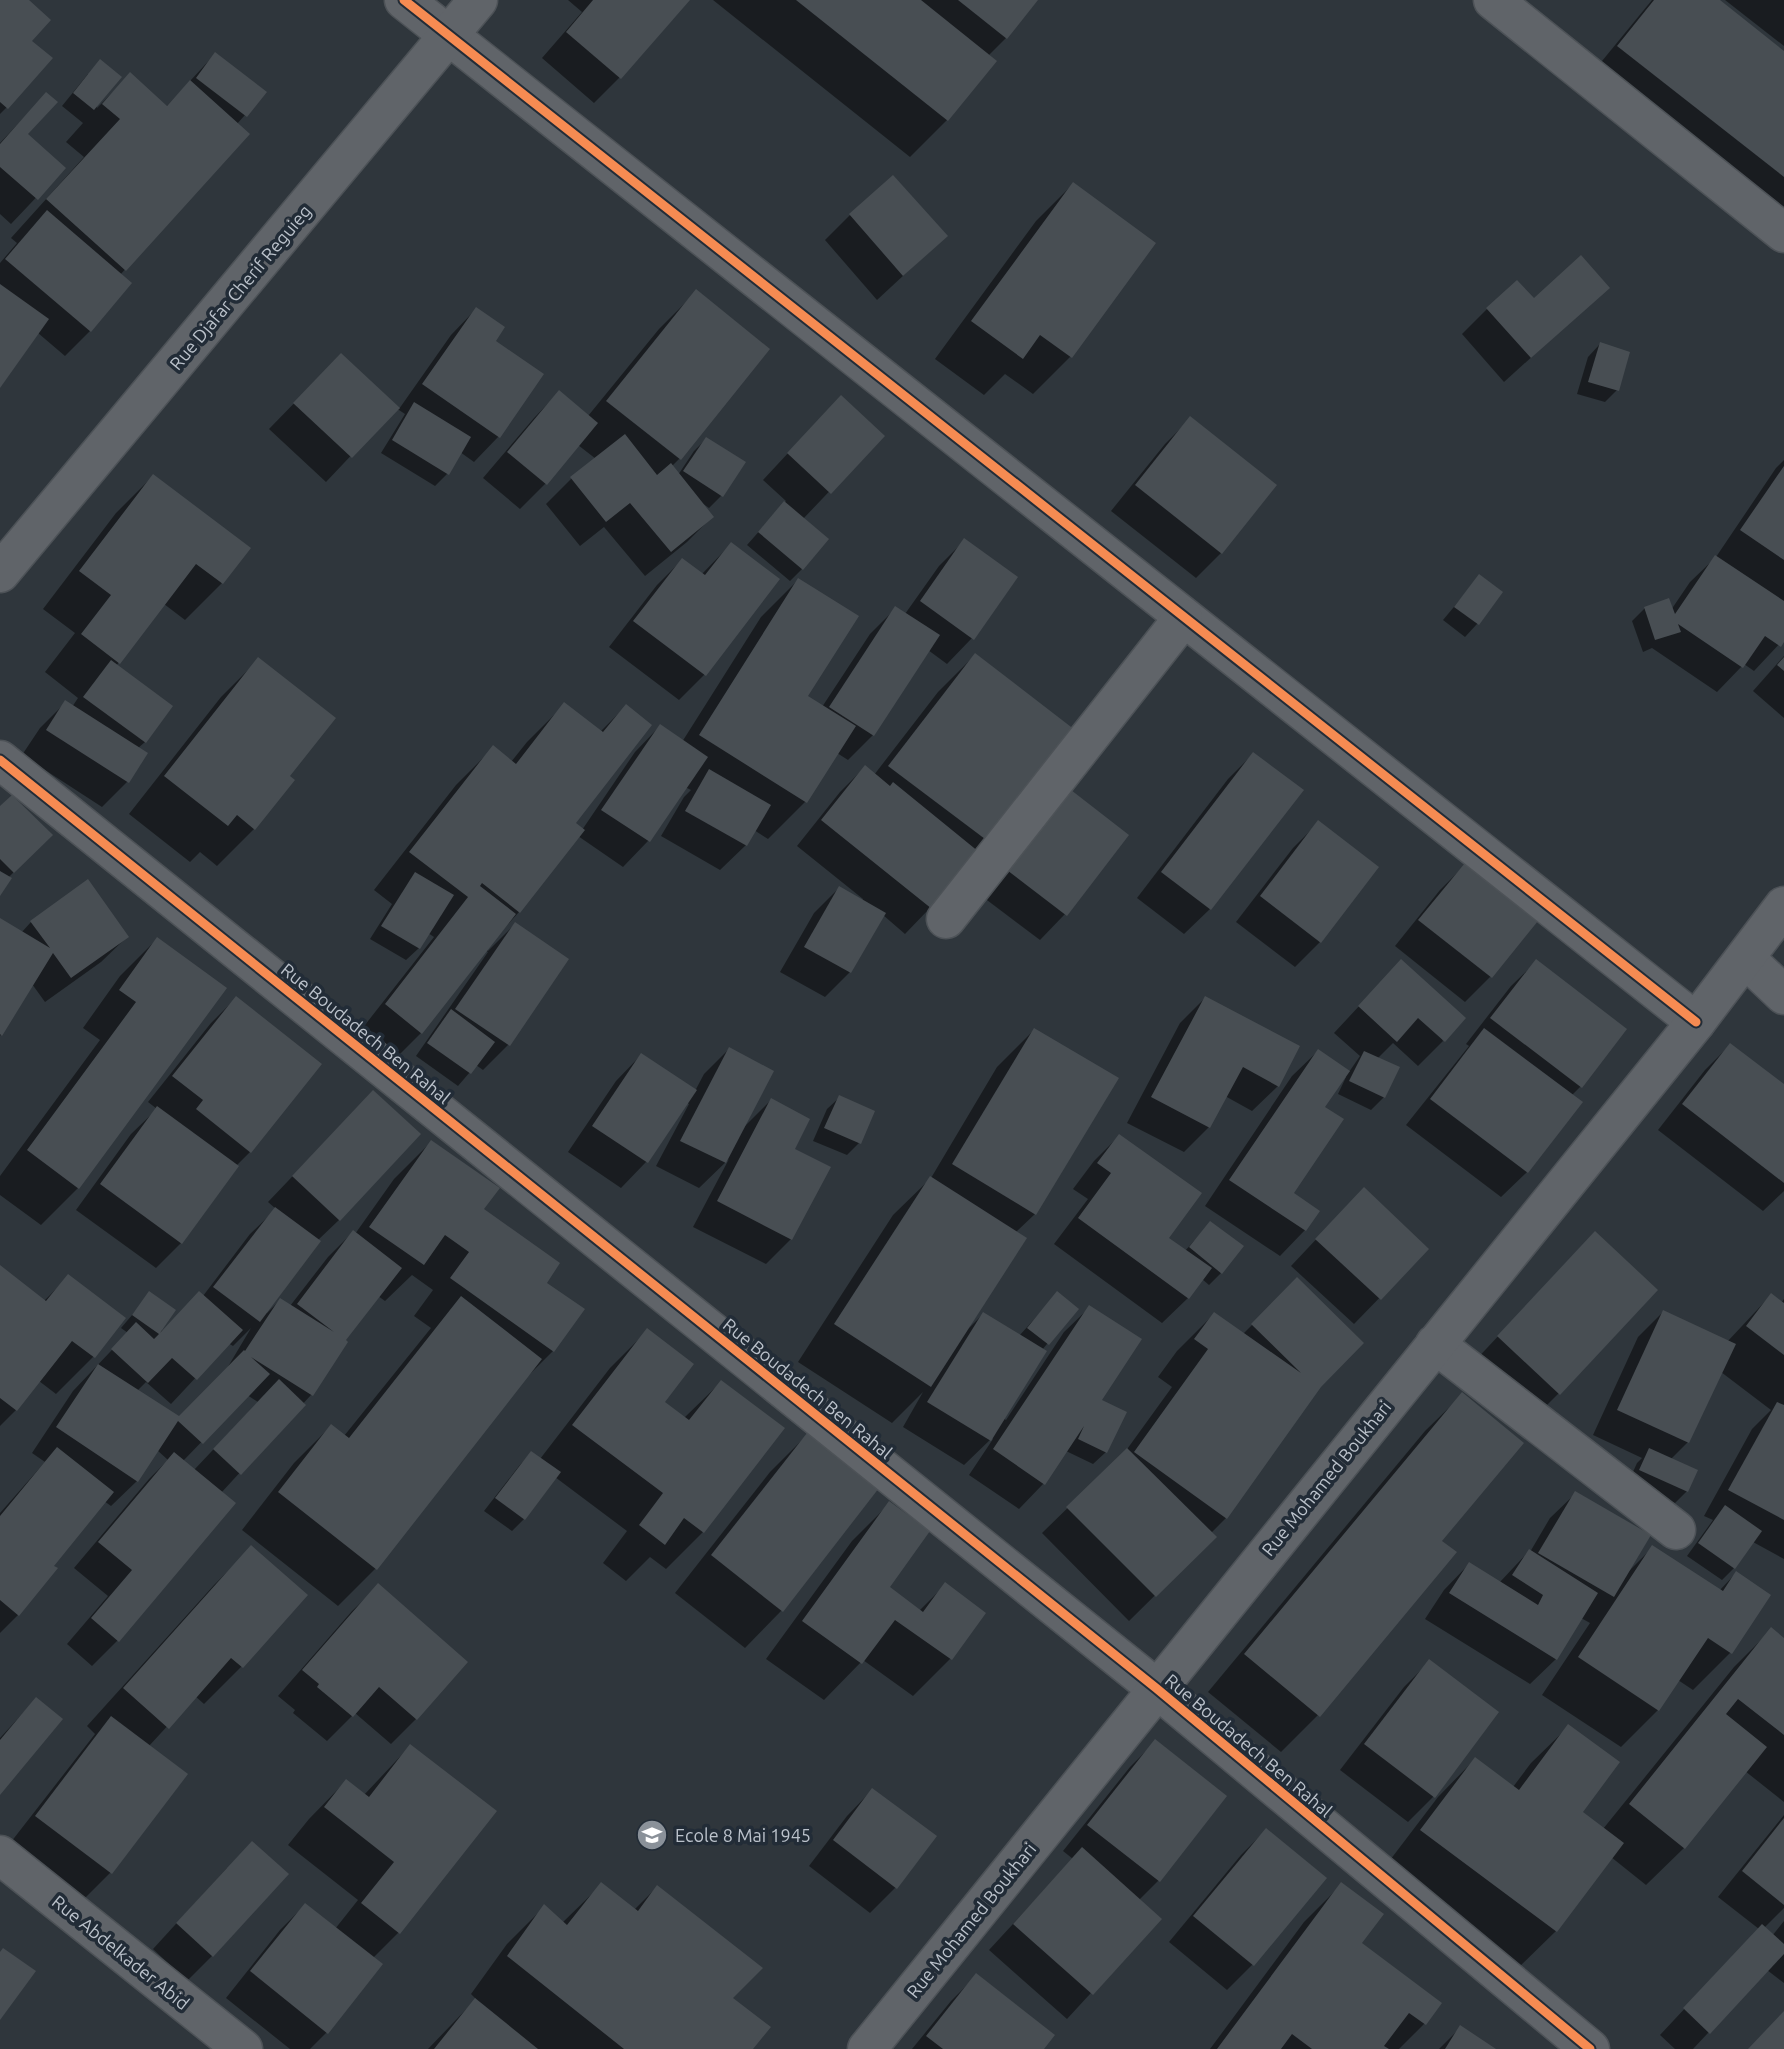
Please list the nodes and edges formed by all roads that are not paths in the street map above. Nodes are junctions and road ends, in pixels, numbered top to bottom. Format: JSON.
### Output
{"nodes":[{"id":1,"x":404,"y":0,"type":"edge"},
{"id":2,"x":478,"y":0,"type":"edge"},
{"id":3,"x":1493,"y":0,"type":"edge"},
{"id":4,"x":449,"y":37,"type":"junction"},
{"id":5,"x":1784,"y":233,"type":"edge"},
{"id":6,"x":0,"y":573,"type":"edge"},
{"id":7,"x":1183,"y":618,"type":"junction"},
{"id":8,"x":0,"y":760,"type":"edge"},
{"id":9,"x":1784,"y":906,"type":"edge"},
{"id":10,"x":946,"y":919,"type":"dead end"},
{"id":11,"x":1745,"y":958,"type":"junction"},
{"id":12,"x":1784,"y":995,"type":"edge"},
{"id":13,"x":1696,"y":1022,"type":"junction"},
{"id":14,"x":1435,"y":1344,"type":"junction"},
{"id":15,"x":1676,"y":1530,"type":"dead end"},
{"id":16,"x":1156,"y":1688,"type":"junction"},
{"id":17,"x":0,"y":1855,"type":"edge"},
{"id":18,"x":243,"y":2049,"type":"edge"},
{"id":19,"x":867,"y":2049,"type":"edge"},
{"id":20,"x":1590,"y":2049,"type":"edge"}],
"edges":[{"from":1,"to":4,"type":"street"},
{"from":2,"to":4,"type":"street","name":"Rue Djafar Cherif Reguieg"},
{"from":3,"to":5,"type":"street"},
{"from":4,"to":6,"type":"street","name":"Rue Djafar Cherif Reguieg"},
{"from":4,"to":7,"type":"street"},
{"from":7,"to":10,"type":"street"},
{"from":7,"to":13,"type":"street"},
{"from":8,"to":16,"type":"street","name":"Rue Boudadech Ben Rahal"},
{"from":9,"to":11,"type":"street","name":"Rue Mohamed Boukhari"},
{"from":11,"to":12,"type":"street"},
{"from":11,"to":13,"type":"street","name":"Rue Mohamed Boukhari"},
{"from":13,"to":14,"type":"street","name":"Rue Mohamed Boukhari"},
{"from":14,"to":15,"type":"street"},
{"from":14,"to":16,"type":"street","name":"Rue Mohamed Boukhari"},
{"from":16,"to":19,"type":"street","name":"Rue Mohamed Boukhari"},
{"from":16,"to":20,"type":"street","name":"Rue Boudadech Ben Rahal"},
{"from":17,"to":18,"type":"street","name":"Rue Abdelkader Abid"}]}
